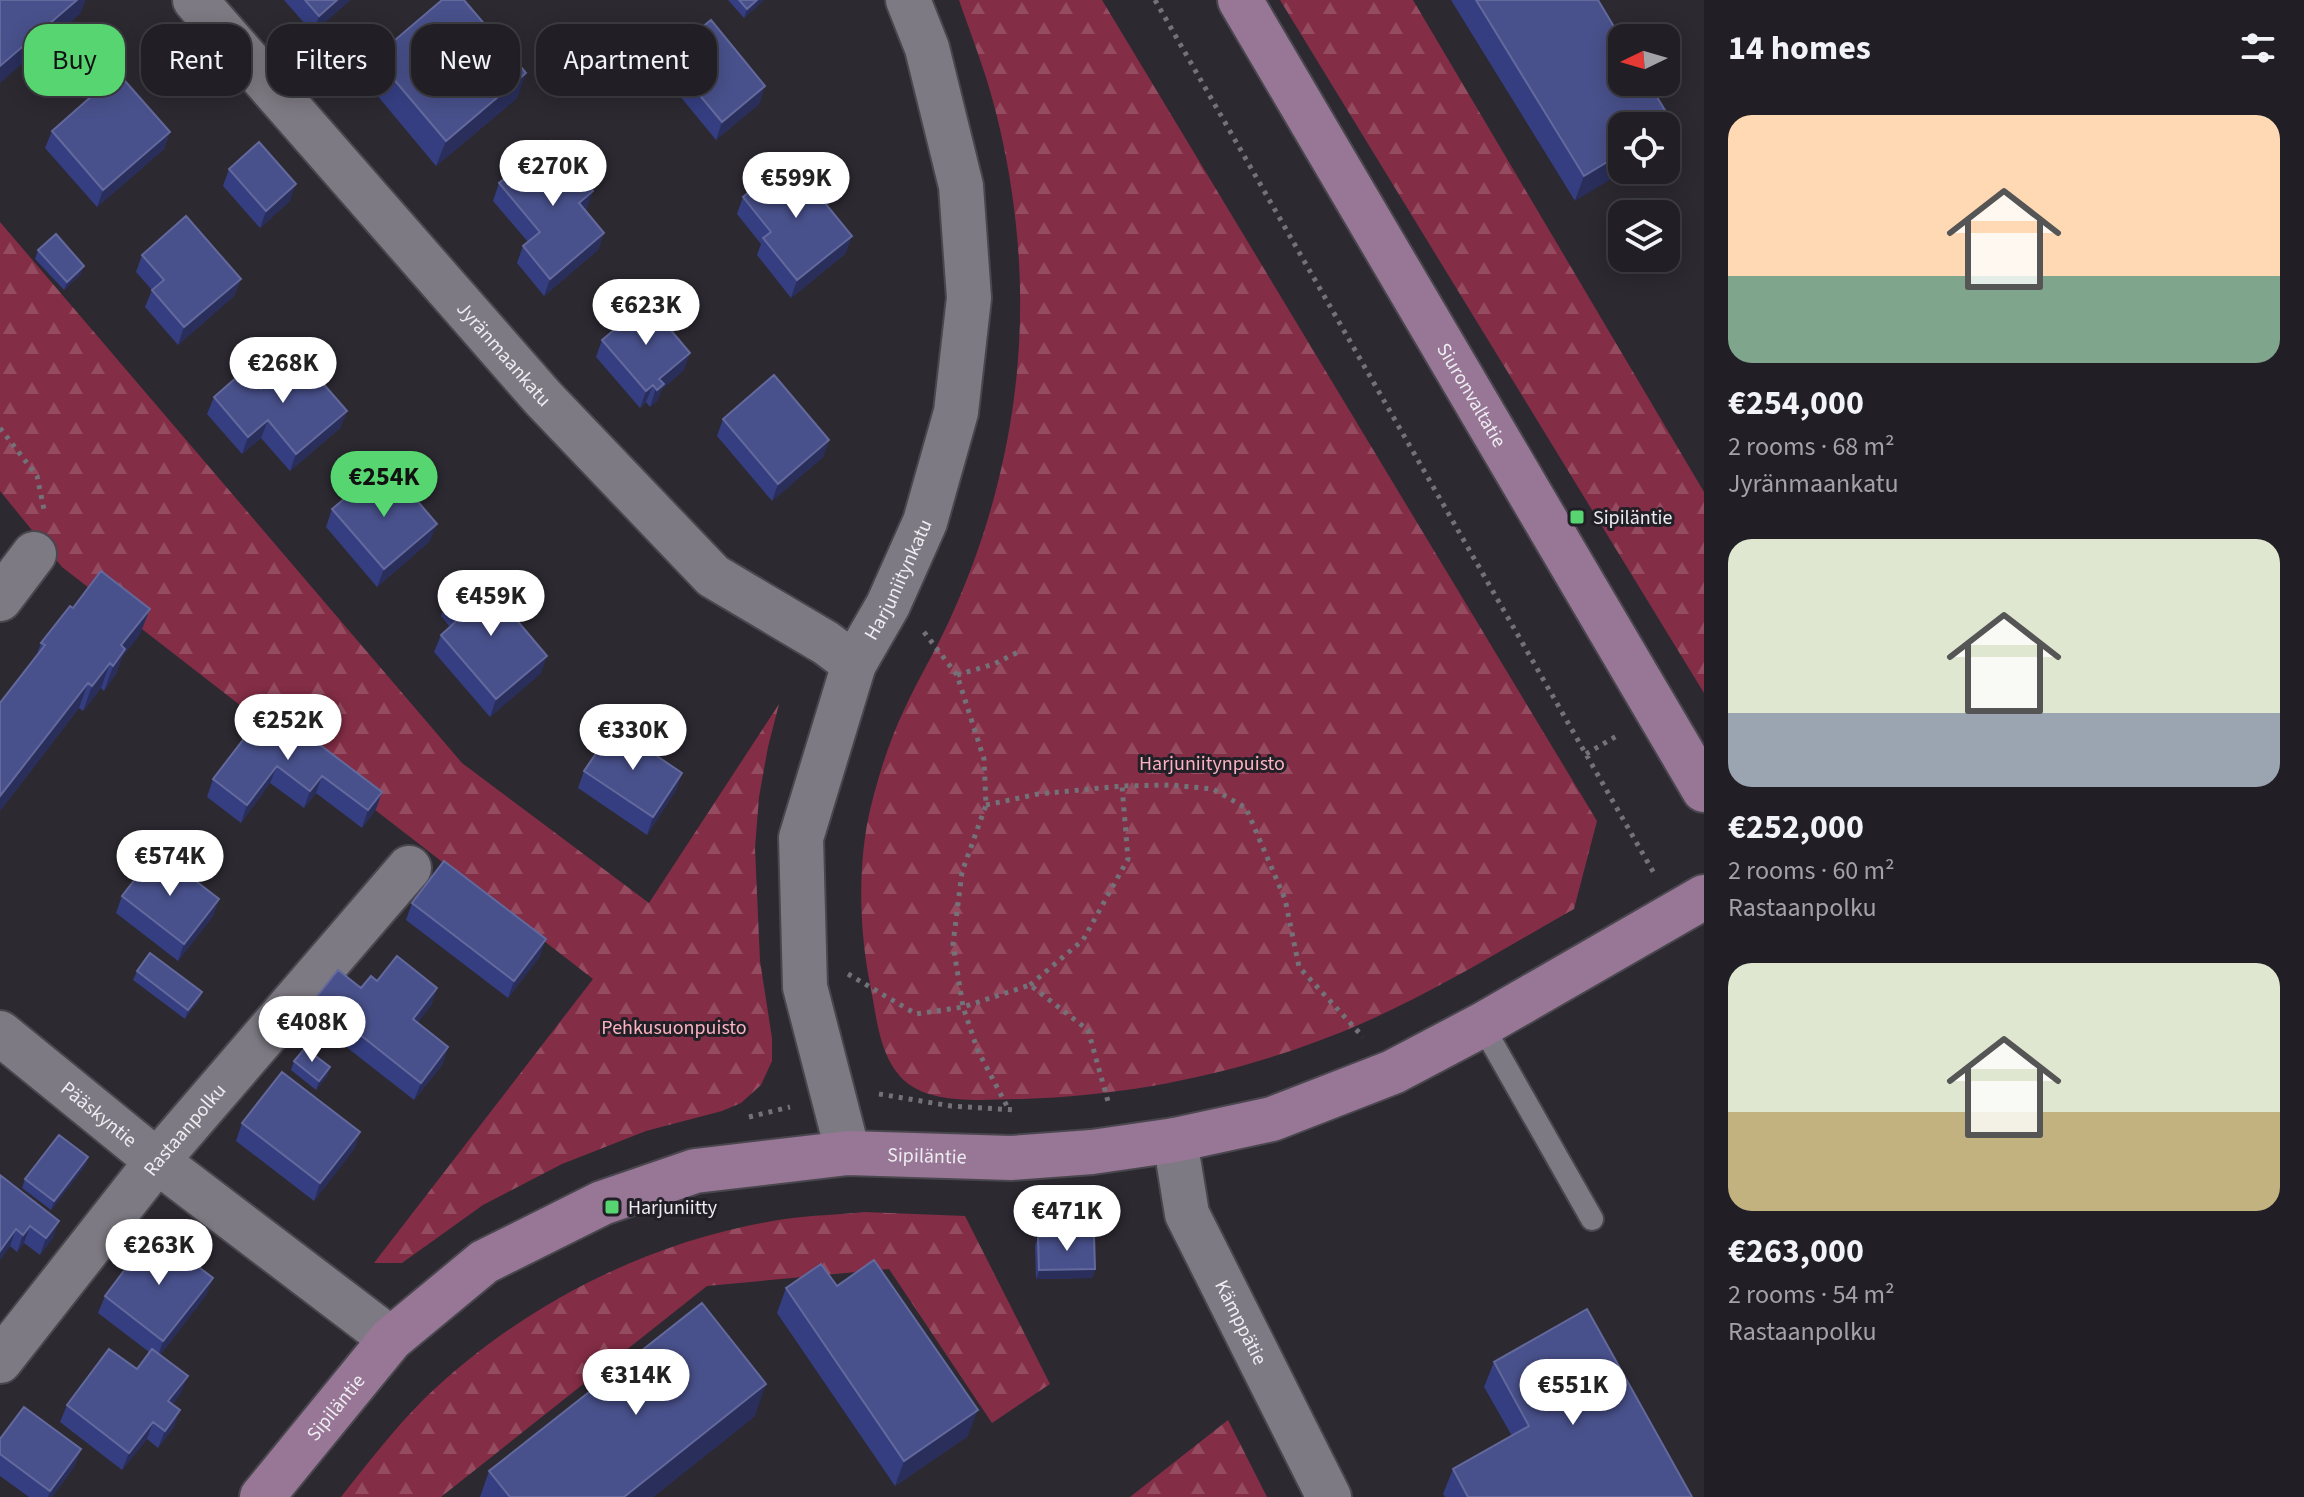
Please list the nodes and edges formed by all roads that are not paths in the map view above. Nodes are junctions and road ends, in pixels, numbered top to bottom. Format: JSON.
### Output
{"nodes":[{"id":1,"x":195,"y":0,"type":"edge"},
{"id":2,"x":908,"y":0,"type":"edge"},
{"id":3,"x":1240,"y":0,"type":"edge"},
{"id":4,"x":34,"y":554,"type":"road end"},
{"id":5,"x":0,"y":599,"type":"edge"},
{"id":6,"x":854,"y":664,"type":"junction"},
{"id":7,"x":1704,"y":790,"type":"edge"},
{"id":8,"x":409,"y":868,"type":"dead end"},
{"id":9,"x":1691,"y":904,"type":"edge"},
{"id":10,"x":1482,"y":1025,"type":"junction"},
{"id":11,"x":0,"y":1033,"type":"edge"},
{"id":12,"x":1175,"y":1140,"type":"junction"},
{"id":13,"x":848,"y":1153,"type":"junction"},
{"id":14,"x":157,"y":1161,"type":"junction"},
{"id":15,"x":1592,"y":1219,"type":"dead end"},
{"id":16,"x":391,"y":1339,"type":"junction"},
{"id":17,"x":0,"y":1361,"type":"edge"},
{"id":18,"x":262,"y":1497,"type":"edge"},
{"id":19,"x":1329,"y":1497,"type":"edge"}],
"edges":[{"from":1,"to":6,"type":"street","name":"Jyränmaankatu"},
{"from":2,"to":6,"type":"street","name":"Harjuniitynkatu"},
{"from":3,"to":7,"type":"street","name":"Siuronvaltatie"},
{"from":4,"to":5,"type":"street"},
{"from":6,"to":13,"type":"street","name":"Harjuniitynkatu"},
{"from":8,"to":14,"type":"street","name":"Rastaanpolku"},
{"from":9,"to":10,"type":"street","name":"Sipiläntie"},
{"from":10,"to":12,"type":"street","name":"Sipiläntie"},
{"from":10,"to":15,"type":"lane"},
{"from":11,"to":14,"type":"street","name":"Pääskyntie"},
{"from":12,"to":13,"type":"street","name":"Sipiläntie"},
{"from":12,"to":19,"type":"street","name":"Kämppätie"},
{"from":13,"to":16,"type":"street","name":"Sipiläntie"},
{"from":14,"to":16,"type":"street","name":"Pääskyntie"},
{"from":14,"to":17,"type":"street","name":"Rastaanpolku"},
{"from":16,"to":18,"type":"street","name":"Sipiläntie"}]}
